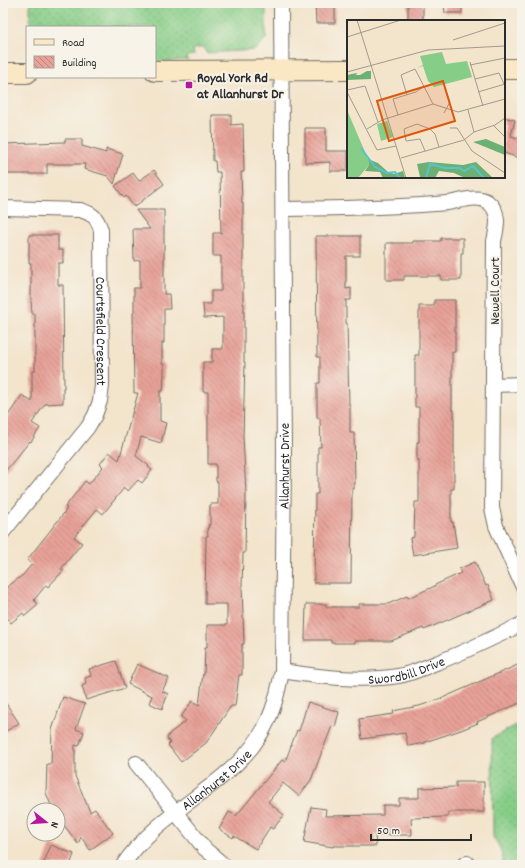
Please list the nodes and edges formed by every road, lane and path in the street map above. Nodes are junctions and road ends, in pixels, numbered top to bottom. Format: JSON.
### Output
{"nodes":[{"id":1,"x":282,"y":3,"type":"edge"},
{"id":2,"x":505,"y":69,"type":"edge"},
{"id":3,"x":522,"y":69,"type":"edge"},
{"id":4,"x":156,"y":70,"type":"edge"},
{"id":5,"x":282,"y":70,"type":"junction"},
{"id":6,"x":347,"y":70,"type":"edge"},
{"id":7,"x":3,"y":73,"type":"edge"},
{"id":8,"x":26,"y":73,"type":"edge"},
{"id":9,"x":3,"y":208,"type":"edge"},
{"id":10,"x":283,"y":209,"type":"junction"},
{"id":11,"x":494,"y":384,"type":"junction"},
{"id":12,"x":522,"y":384,"type":"edge"},
{"id":13,"x":3,"y":532,"type":"edge"},
{"id":14,"x":522,"y":585,"type":"edge"},
{"id":15,"x":522,"y":624,"type":"edge"},
{"id":16,"x":282,"y":671,"type":"junction"},
{"id":17,"x":136,"y":763,"type":"dead end"},
{"id":18,"x":175,"y":812,"type":"junction"},
{"id":19,"x":123,"y":865,"type":"edge"},
{"id":20,"x":224,"y":865,"type":"edge"}],
"edges":[{"from":1,"to":5,"type":"street","name":"Allanhurst Drive"},
{"from":2,"to":3,"type":"main road"},
{"from":4,"to":5,"type":"main road"},
{"from":5,"to":6,"type":"main road"},
{"from":5,"to":10,"type":"street","name":"Allanhurst Drive"},
{"from":7,"to":8,"type":"main road"},
{"from":9,"to":13,"type":"street","name":"Courtsfield Crescent"},
{"from":10,"to":11,"type":"street","name":"Newell Court"},
{"from":10,"to":16,"type":"street","name":"Allanhurst Drive"},
{"from":11,"to":12,"type":"street"},
{"from":11,"to":14,"type":"street","name":"Newell Court"},
{"from":15,"to":16,"type":"street","name":"Swordbill Drive"},
{"from":16,"to":18,"type":"street","name":"Allanhurst Drive"},
{"from":17,"to":18,"type":"street"},
{"from":18,"to":19,"type":"street","name":"Allanhurst Drive"},
{"from":18,"to":20,"type":"street"}]}
